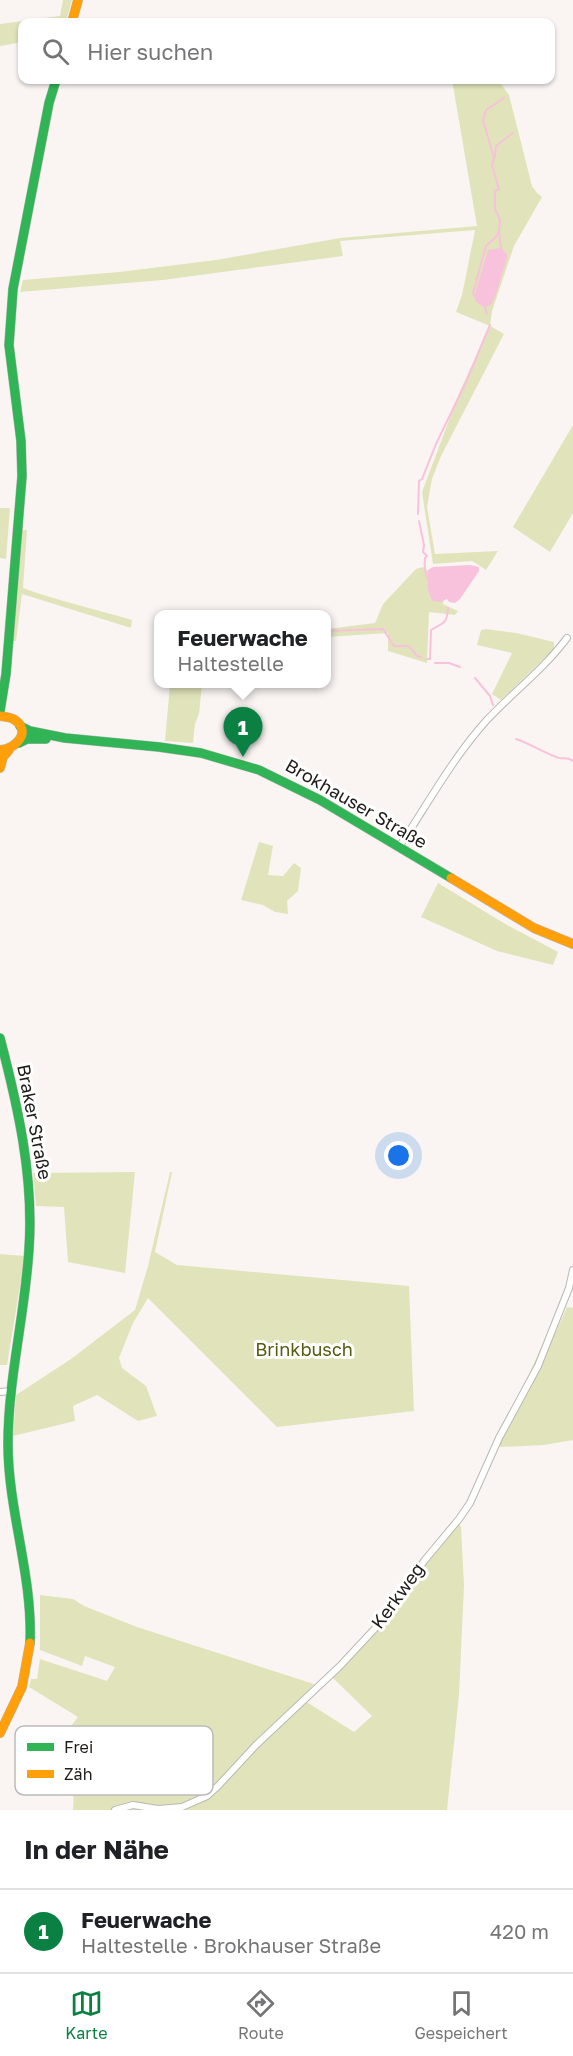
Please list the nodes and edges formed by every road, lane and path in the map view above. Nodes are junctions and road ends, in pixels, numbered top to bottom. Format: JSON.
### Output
{"nodes":[{"id":1,"x":78,"y":0,"type":"edge"},
{"id":2,"x":73,"y":18,"type":"edge"},
{"id":3,"x":55,"y":84,"type":"edge"},
{"id":4,"x":567,"y":638,"type":"dead end"},
{"id":5,"x":6,"y":674,"type":"junction"},
{"id":6,"x":0,"y":711,"type":"edge"},
{"id":7,"x":0,"y":716,"type":"edge"},
{"id":8,"x":13,"y":718,"type":"junction"},
{"id":9,"x":20,"y":726,"type":"junction"},
{"id":10,"x":70,"y":739,"type":"junction"},
{"id":11,"x":19,"y":743,"type":"junction"},
{"id":12,"x":4,"y":750,"type":"edge"},
{"id":13,"x":0,"y":768,"type":"edge"},
{"id":14,"x":399,"y":847,"type":"junction"},
{"id":15,"x":573,"y":944,"type":"edge"},
{"id":16,"x":0,"y":1038,"type":"edge"},
{"id":17,"x":573,"y":1270,"type":"edge"},
{"id":18,"x":5,"y":1391,"type":"edge"},
{"id":19,"x":0,"y":1733,"type":"edge"},
{"id":20,"x":213,"y":1791,"type":"edge"},
{"id":21,"x":208,"y":1795,"type":"edge"},
{"id":22,"x":115,"y":1810,"type":"edge"}],
"edges":[{"from":1,"to":2,"type":"street"},
{"from":3,"to":5,"type":"street"},
{"from":4,"to":14,"type":"street"},
{"from":5,"to":6,"type":"street"},
{"from":5,"to":8,"type":"street"},
{"from":7,"to":8,"type":"street"},
{"from":8,"to":9,"type":"street"},
{"from":9,"to":10,"type":"street","name":"Brokhauser Straße"},
{"from":9,"to":11,"type":"street"},
{"from":10,"to":11,"type":"street","name":"Brokhauser Straße"},
{"from":10,"to":14,"type":"street","name":"Brokhauser Straße"},
{"from":11,"to":12,"type":"street"},
{"from":12,"to":13,"type":"street"},
{"from":14,"to":15,"type":"street","name":"Brokhauser Straße"},
{"from":16,"to":18,"type":"street","name":"Braker Straße"},
{"from":17,"to":20,"type":"street","name":"Kerkweg"},
{"from":18,"to":19,"type":"street","name":"Braker Straße"},
{"from":21,"to":22,"type":"street","name":"Kerkweg"}]}
